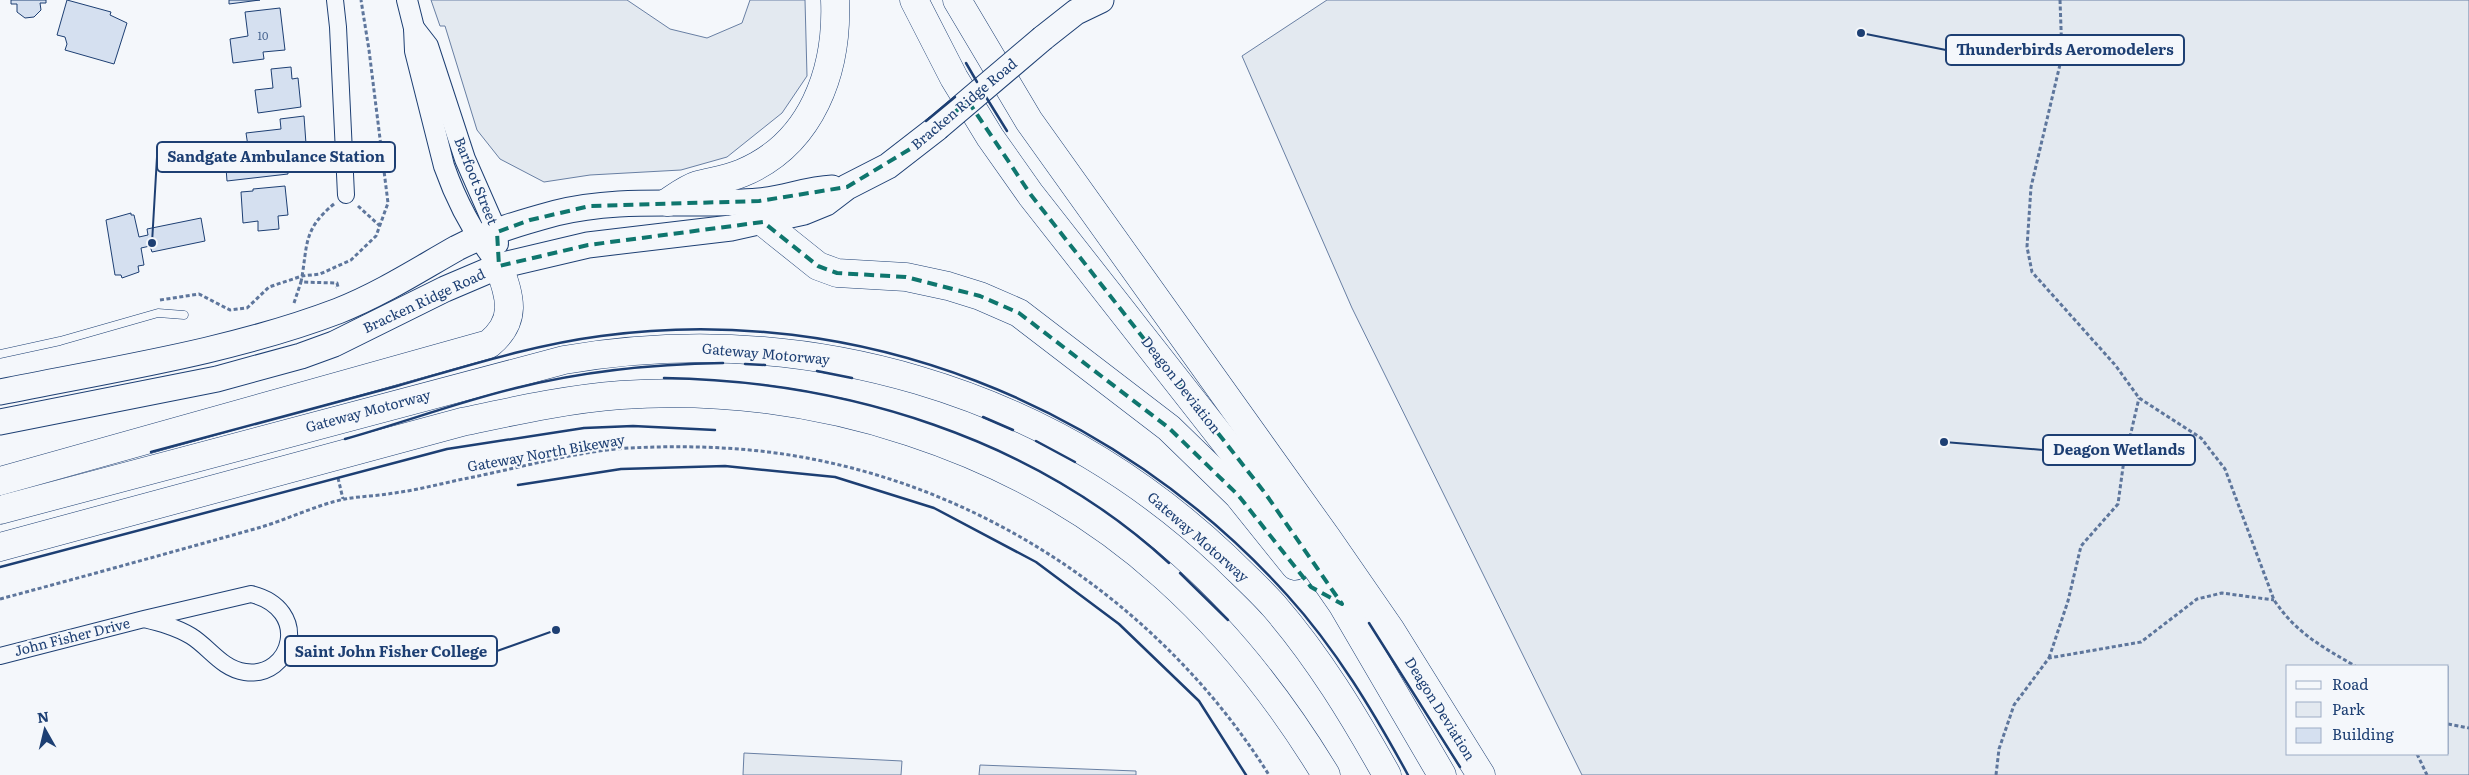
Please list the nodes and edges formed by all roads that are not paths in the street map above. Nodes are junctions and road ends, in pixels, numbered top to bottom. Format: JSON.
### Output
{"nodes":[{"id":1,"x":335,"y":0,"type":"edge"},
{"id":2,"x":407,"y":0,"type":"edge"},
{"id":3,"x":835,"y":0,"type":"edge"},
{"id":4,"x":914,"y":0,"type":"edge"},
{"id":5,"x":957,"y":0,"type":"edge"},
{"id":6,"x":972,"y":0,"type":"edge"},
{"id":7,"x":1101,"y":0,"type":"edge"},
{"id":8,"x":1080,"y":6,"type":"edge"},
{"id":9,"x":973,"y":27,"type":"junction"},
{"id":10,"x":847,"y":187,"type":"junction"},
{"id":11,"x":346,"y":195,"type":"road end"},
{"id":12,"x":668,"y":202,"type":"junction"},
{"id":13,"x":763,"y":222,"type":"junction"},
{"id":14,"x":487,"y":236,"type":"junction"},
{"id":15,"x":499,"y":266,"type":"junction"},
{"id":16,"x":184,"y":315,"type":"dead end"},
{"id":17,"x":0,"y":354,"type":"edge"},
{"id":18,"x":190,"y":368,"type":"junction"},
{"id":19,"x":0,"y":392,"type":"edge"},
{"id":20,"x":0,"y":422,"type":"edge"},
{"id":21,"x":0,"y":481,"type":"edge"},
{"id":22,"x":0,"y":510,"type":"edge"},
{"id":23,"x":0,"y":547,"type":"edge"},
{"id":24,"x":1342,"y":604,"type":"junction"},
{"id":25,"x":144,"y":619,"type":"junction"},
{"id":26,"x":0,"y":656,"type":"edge"},
{"id":27,"x":1326,"y":775,"type":"edge"},
{"id":28,"x":1387,"y":775,"type":"edge"},
{"id":29,"x":1442,"y":775,"type":"edge"},
{"id":30,"x":1481,"y":775,"type":"edge"}],
"edges":[{"from":1,"to":11,"type":"street"},
{"from":2,"to":14,"type":"street","name":"Barfoot Street"},
{"from":3,"to":12,"type":"highway"},
{"from":4,"to":24,"type":"highway","name":"Deagon Deviation"},
{"from":5,"to":9,"type":"highway","name":"Deagon Deviation"},
{"from":6,"to":9,"type":"highway"},
{"from":7,"to":8,"type":"main road","name":"Bracken Ridge Road"},
{"from":8,"to":10,"type":"main road","name":"Bracken Ridge Road","bridge":true},
{"from":9,"to":30,"type":"highway","name":"Deagon Deviation"},
{"from":10,"to":12,"type":"main road","name":"Bracken Ridge Road"},
{"from":10,"to":13,"type":"main road","name":"Bracken Ridge Road"},
{"from":12,"to":14,"type":"main road","name":"Bracken Ridge Road"},
{"from":13,"to":15,"type":"main road","name":"Bracken Ridge Road"},
{"from":13,"to":24,"type":"highway"},
{"from":14,"to":15,"type":"street","name":"Barfoot Street"},
{"from":14,"to":18,"type":"main road","name":"Bracken Ridge Road"},
{"from":15,"to":18,"type":"main road","name":"Bracken Ridge Road"},
{"from":15,"to":21,"type":"highway"},
{"from":16,"to":17,"type":"lane"},
{"from":18,"to":19,"type":"main road","name":"Bracken Ridge Road"},
{"from":18,"to":20,"type":"main road","name":"Bracken Ridge Road"},
{"from":22,"to":28,"type":"highway","name":"Gateway Motorway"},
{"from":23,"to":27,"type":"highway"},
{"from":24,"to":29,"type":"highway","name":"Deagon Deviation"},
{"from":25,"to":25,"type":"street","name":"John Fisher Drive"},
{"from":25,"to":26,"type":"street","name":"John Fisher Drive"}]}
